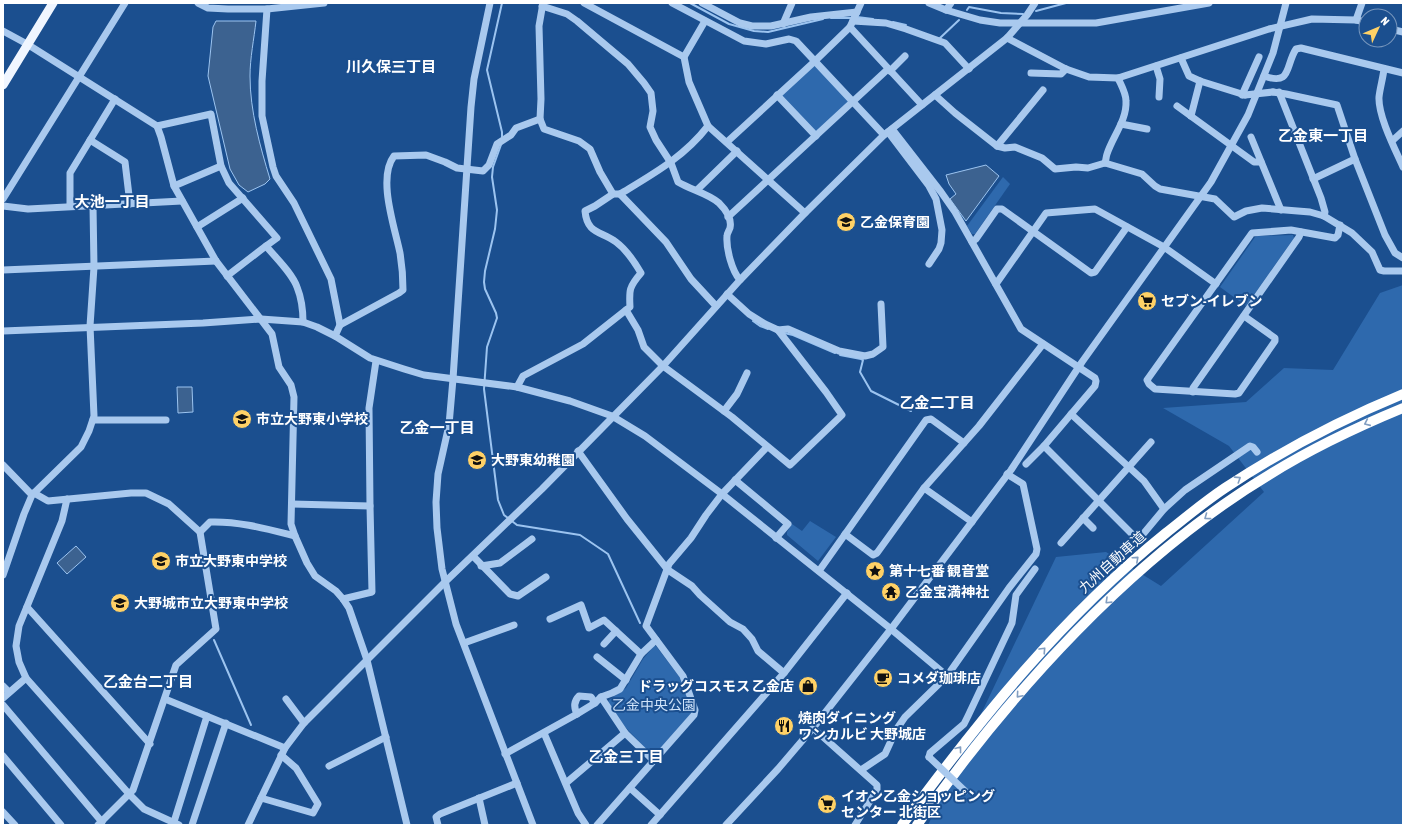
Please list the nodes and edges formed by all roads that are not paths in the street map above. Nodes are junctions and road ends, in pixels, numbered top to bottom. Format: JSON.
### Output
{"nodes":[{"id":1,"x":53,"y":3,"type":"edge"},
{"id":2,"x":125,"y":3,"type":"edge"},
{"id":3,"x":198,"y":3,"type":"edge"},
{"id":4,"x":324,"y":3,"type":"edge"},
{"id":5,"x":490,"y":3,"type":"edge"},
{"id":6,"x":672,"y":3,"type":"edge"},
{"id":7,"x":702,"y":3,"type":"edge"},
{"id":8,"x":792,"y":3,"type":"edge"},
{"id":9,"x":861,"y":3,"type":"edge"},
{"id":10,"x":929,"y":3,"type":"edge"},
{"id":11,"x":951,"y":3,"type":"edge"},
{"id":12,"x":1035,"y":3,"type":"edge"},
{"id":13,"x":1209,"y":3,"type":"edge"},
{"id":14,"x":1286,"y":3,"type":"edge"},
{"id":15,"x":1362,"y":3,"type":"edge"},
{"id":16,"x":588,"y":4,"type":"edge"},
{"id":17,"x":543,"y":5,"type":"edge"},
{"id":18,"x":252,"y":6,"type":"edge"},
{"id":19,"x":267,"y":9,"type":"junction"},
{"id":20,"x":946,"y":10,"type":"junction"},
{"id":21,"x":857,"y":12,"type":"junction"},
{"id":22,"x":1356,"y":20,"type":"joint"},
{"id":23,"x":705,"y":21,"type":"junction"},
{"id":24,"x":1020,"y":22,"type":"junction"},
{"id":25,"x":784,"y":24,"type":"junction"},
{"id":26,"x":851,"y":24,"type":"junction"},
{"id":27,"x":1280,"y":27,"type":"junction"},
{"id":28,"x":3,"y":31,"type":"edge"},
{"id":29,"x":1007,"y":38,"type":"junction"},
{"id":30,"x":27,"y":44,"type":"junction"},
{"id":31,"x":905,"y":56,"type":"dead end"},
{"id":32,"x":684,"y":57,"type":"junction"},
{"id":33,"x":1259,"y":57,"type":"dead end"},
{"id":34,"x":1181,"y":58,"type":"junction"},
{"id":35,"x":815,"y":61,"type":"junction"},
{"id":36,"x":1156,"y":66,"type":"junction"},
{"id":37,"x":969,"y":69,"type":"junction"},
{"id":38,"x":1066,"y":69,"type":"junction"},
{"id":39,"x":1384,"y":69,"type":"junction"},
{"id":40,"x":889,"y":70,"type":"junction"},
{"id":41,"x":1031,"y":73,"type":"dead end"},
{"id":42,"x":1403,"y":73,"type":"edge"},
{"id":43,"x":78,"y":76,"type":"junction"},
{"id":44,"x":1264,"y":76,"type":"junction"},
{"id":45,"x":1118,"y":78,"type":"junction"},
{"id":46,"x":1200,"y":81,"type":"junction"},
{"id":47,"x":3,"y":85,"type":"edge"},
{"id":48,"x":1043,"y":90,"type":"dead end"},
{"id":49,"x":1276,"y":92,"type":"junction"},
{"id":50,"x":777,"y":95,"type":"junction"},
{"id":51,"x":935,"y":95,"type":"junction"},
{"id":52,"x":1244,"y":95,"type":"junction"},
{"id":53,"x":1159,"y":97,"type":"dead end"},
{"id":54,"x":115,"y":100,"type":"junction"},
{"id":55,"x":853,"y":102,"type":"junction"},
{"id":56,"x":922,"y":105,"type":"junction"},
{"id":57,"x":1177,"y":106,"type":"dead end"},
{"id":58,"x":1191,"y":116,"type":"junction"},
{"id":59,"x":540,"y":119,"type":"junction"},
{"id":60,"x":1121,"y":124,"type":"junction"},
{"id":61,"x":157,"y":126,"type":"junction"},
{"id":62,"x":708,"y":126,"type":"junction"},
{"id":63,"x":1147,"y":129,"type":"dead end"},
{"id":64,"x":1403,"y":131,"type":"edge"},
{"id":65,"x":888,"y":132,"type":"junction"},
{"id":66,"x":816,"y":136,"type":"junction"},
{"id":67,"x":1251,"y":137,"type":"dead end"},
{"id":68,"x":90,"y":140,"type":"junction"},
{"id":69,"x":1392,"y":141,"type":"junction"},
{"id":70,"x":727,"y":142,"type":"junction"},
{"id":71,"x":1232,"y":145,"type":"junction"},
{"id":72,"x":997,"y":146,"type":"junction"},
{"id":73,"x":737,"y":151,"type":"junction"},
{"id":74,"x":1355,"y":159,"type":"junction"},
{"id":75,"x":671,"y":162,"type":"junction"},
{"id":76,"x":1261,"y":162,"type":"junction"},
{"id":77,"x":1105,"y":163,"type":"junction"},
{"id":78,"x":221,"y":166,"type":"junction"},
{"id":79,"x":1403,"y":167,"type":"edge"},
{"id":80,"x":467,"y":170,"type":"junction"},
{"id":81,"x":1313,"y":179,"type":"junction"},
{"id":82,"x":769,"y":180,"type":"junction"},
{"id":83,"x":174,"y":186,"type":"junction"},
{"id":84,"x":696,"y":190,"type":"junction"},
{"id":85,"x":616,"y":194,"type":"junction"},
{"id":86,"x":1200,"y":197,"type":"junction"},
{"id":87,"x":243,"y":198,"type":"junction"},
{"id":88,"x":3,"y":199,"type":"edge"},
{"id":89,"x":182,"y":201,"type":"junction"},
{"id":90,"x":130,"y":204,"type":"junction"},
{"id":91,"x":3,"y":206,"type":"edge"},
{"id":92,"x":70,"y":206,"type":"junction"},
{"id":93,"x":93,"y":206,"type":"junction"},
{"id":94,"x":1281,"y":210,"type":"junction"},
{"id":95,"x":805,"y":213,"type":"junction"},
{"id":96,"x":1324,"y":216,"type":"junction"},
{"id":97,"x":728,"y":217,"type":"junction"},
{"id":98,"x":1340,"y":225,"type":"junction"},
{"id":99,"x":197,"y":227,"type":"junction"},
{"id":100,"x":1127,"y":227,"type":"junction"},
{"id":101,"x":1033,"y":231,"type":"junction"},
{"id":102,"x":1301,"y":232,"type":"junction"},
{"id":103,"x":972,"y":242,"type":"junction"},
{"id":104,"x":266,"y":246,"type":"junction"},
{"id":105,"x":1164,"y":247,"type":"junction"},
{"id":106,"x":1403,"y":258,"type":"edge"},
{"id":107,"x":216,"y":261,"type":"junction"},
{"id":108,"x":929,"y":264,"type":"dead end"},
{"id":109,"x":94,"y":267,"type":"junction"},
{"id":110,"x":3,"y":270,"type":"edge"},
{"id":111,"x":1403,"y":271,"type":"edge"},
{"id":112,"x":227,"y":276,"type":"junction"},
{"id":113,"x":740,"y":280,"type":"junction"},
{"id":114,"x":996,"y":284,"type":"junction"},
{"id":115,"x":1216,"y":284,"type":"junction"},
{"id":116,"x":727,"y":294,"type":"junction"},
{"id":117,"x":881,"y":304,"type":"dead end"},
{"id":118,"x":716,"y":306,"type":"junction"},
{"id":119,"x":626,"y":310,"type":"junction"},
{"id":120,"x":1244,"y":316,"type":"junction"},
{"id":121,"x":261,"y":319,"type":"junction"},
{"id":122,"x":303,"y":322,"type":"junction"},
{"id":123,"x":340,"y":324,"type":"junction"},
{"id":124,"x":90,"y":326,"type":"junction"},
{"id":125,"x":778,"y":330,"type":"junction"},
{"id":126,"x":3,"y":331,"type":"edge"},
{"id":127,"x":335,"y":336,"type":"junction"},
{"id":128,"x":1043,"y":344,"type":"junction"},
{"id":129,"x":376,"y":361,"type":"junction"},
{"id":130,"x":663,"y":366,"type":"junction"},
{"id":131,"x":1079,"y":367,"type":"junction"},
{"id":132,"x":747,"y":373,"type":"dead end"},
{"id":133,"x":453,"y":379,"type":"junction"},
{"id":134,"x":517,"y":387,"type":"junction"},
{"id":135,"x":1193,"y":392,"type":"junction"},
{"id":136,"x":1403,"y":394,"type":"edge"},
{"id":137,"x":1403,"y":408,"type":"edge"},
{"id":138,"x":724,"y":411,"type":"junction"},
{"id":139,"x":1070,"y":414,"type":"junction"},
{"id":140,"x":612,"y":416,"type":"junction"},
{"id":141,"x":93,"y":420,"type":"junction"},
{"id":142,"x":166,"y":420,"type":"dead end"},
{"id":143,"x":1151,"y":442,"type":"dead end"},
{"id":144,"x":964,"y":443,"type":"junction"},
{"id":145,"x":1044,"y":446,"type":"junction"},
{"id":146,"x":767,"y":447,"type":"junction"},
{"id":147,"x":578,"y":451,"type":"junction"},
{"id":148,"x":1257,"y":452,"type":"dead end"},
{"id":149,"x":1026,"y":464,"type":"dead end"},
{"id":150,"x":3,"y":465,"type":"edge"},
{"id":151,"x":1129,"y":467,"type":"junction"},
{"id":152,"x":1007,"y":474,"type":"junction"},
{"id":153,"x":735,"y":480,"type":"junction"},
{"id":154,"x":924,"y":488,"type":"junction"},
{"id":155,"x":33,"y":494,"type":"junction"},
{"id":156,"x":722,"y":494,"type":"junction"},
{"id":157,"x":67,"y":499,"type":"junction"},
{"id":158,"x":1099,"y":501,"type":"junction"},
{"id":159,"x":292,"y":504,"type":"junction"},
{"id":160,"x":370,"y":506,"type":"junction"},
{"id":161,"x":1164,"y":509,"type":"junction"},
{"id":162,"x":1083,"y":518,"type":"junction"},
{"id":163,"x":972,"y":522,"type":"junction"},
{"id":164,"x":1093,"y":528,"type":"dead end"},
{"id":165,"x":200,"y":532,"type":"junction"},
{"id":166,"x":845,"y":534,"type":"junction"},
{"id":167,"x":295,"y":536,"type":"junction"},
{"id":168,"x":776,"y":538,"type":"junction"},
{"id":169,"x":532,"y":539,"type":"dead end"},
{"id":170,"x":1061,"y":543,"type":"dead end"},
{"id":171,"x":473,"y":556,"type":"junction"},
{"id":172,"x":481,"y":566,"type":"junction"},
{"id":173,"x":1035,"y":568,"type":"dead end"},
{"id":174,"x":668,"y":570,"type":"junction"},
{"id":175,"x":819,"y":571,"type":"junction"},
{"id":176,"x":3,"y":575,"type":"edge"},
{"id":177,"x":546,"y":577,"type":"dead end"},
{"id":178,"x":445,"y":582,"type":"junction"},
{"id":179,"x":846,"y":593,"type":"junction"},
{"id":180,"x":343,"y":599,"type":"junction"},
{"id":181,"x":27,"y":607,"type":"junction"},
{"id":182,"x":550,"y":619,"type":"dead end"},
{"id":183,"x":514,"y":625,"type":"dead end"},
{"id":184,"x":891,"y":629,"type":"junction"},
{"id":185,"x":616,"y":631,"type":"junction"},
{"id":186,"x":656,"y":640,"type":"junction"},
{"id":187,"x":464,"y":643,"type":"junction"},
{"id":188,"x":604,"y":644,"type":"dead end"},
{"id":189,"x":642,"y":654,"type":"junction"},
{"id":190,"x":597,"y":657,"type":"dead end"},
{"id":191,"x":367,"y":660,"type":"junction"},
{"id":192,"x":784,"y":673,"type":"junction"},
{"id":193,"x":947,"y":676,"type":"junction"},
{"id":194,"x":26,"y":678,"type":"junction"},
{"id":195,"x":626,"y":680,"type":"junction"},
{"id":196,"x":3,"y":686,"type":"edge"},
{"id":197,"x":10,"y":692,"type":"junction"},
{"id":198,"x":3,"y":698,"type":"edge"},
{"id":199,"x":165,"y":699,"type":"junction"},
{"id":200,"x":286,"y":699,"type":"dead end"},
{"id":201,"x":598,"y":700,"type":"junction"},
{"id":202,"x":3,"y":705,"type":"edge"},
{"id":203,"x":577,"y":714,"type":"junction"},
{"id":204,"x":207,"y":716,"type":"junction"},
{"id":205,"x":226,"y":723,"type":"junction"},
{"id":206,"x":304,"y":723,"type":"junction"},
{"id":207,"x":813,"y":728,"type":"junction"},
{"id":208,"x":544,"y":733,"type":"junction"},
{"id":209,"x":625,"y":733,"type":"junction"},
{"id":210,"x":386,"y":737,"type":"junction"},
{"id":211,"x":150,"y":744,"type":"junction"},
{"id":212,"x":285,"y":748,"type":"junction"},
{"id":213,"x":505,"y":754,"type":"junction"},
{"id":214,"x":281,"y":755,"type":"junction"},
{"id":215,"x":3,"y":756,"type":"edge"},
{"id":216,"x":653,"y":760,"type":"junction"},
{"id":217,"x":329,"y":766,"type":"dead end"},
{"id":218,"x":861,"y":770,"type":"junction"},
{"id":219,"x":517,"y":783,"type":"junction"},
{"id":220,"x":566,"y":783,"type":"junction"},
{"id":221,"x":630,"y":788,"type":"junction"},
{"id":222,"x":965,"y":791,"type":"dead end"},
{"id":223,"x":130,"y":795,"type":"junction"},
{"id":224,"x":261,"y":798,"type":"junction"},
{"id":225,"x":479,"y":798,"type":"junction"},
{"id":226,"x":3,"y":812,"type":"edge"},
{"id":227,"x":660,"y":815,"type":"junction"},
{"id":228,"x":100,"y":823,"type":"edge"},
{"id":229,"x":175,"y":824,"type":"edge"},
{"id":230,"x":15,"y":825,"type":"edge"},
{"id":231,"x":61,"y":825,"type":"edge"},
{"id":232,"x":192,"y":825,"type":"edge"},
{"id":233,"x":248,"y":825,"type":"edge"},
{"id":234,"x":407,"y":825,"type":"edge"},
{"id":235,"x":438,"y":825,"type":"edge"},
{"id":236,"x":485,"y":825,"type":"edge"},
{"id":237,"x":533,"y":825,"type":"edge"},
{"id":238,"x":586,"y":825,"type":"edge"},
{"id":239,"x":597,"y":825,"type":"edge"},
{"id":240,"x":651,"y":825,"type":"edge"},
{"id":241,"x":726,"y":825,"type":"edge"},
{"id":242,"x":854,"y":825,"type":"edge"},
{"id":243,"x":902,"y":825,"type":"edge"},
{"id":244,"x":917,"y":825,"type":"edge"}],
"edges":[{"from":1,"to":30,"type":"main road"},
{"from":2,"to":43,"type":"street"},
{"from":3,"to":18,"type":"street"},
{"from":4,"to":19,"type":"street"},
{"from":5,"to":80,"type":"street"},
{"from":6,"to":23,"type":"street"},
{"from":7,"to":25,"type":"street"},
{"from":8,"to":25,"type":"street"},
{"from":9,"to":21,"type":"street"},
{"from":10,"to":20,"type":"street"},
{"from":11,"to":20,"type":"street"},
{"from":12,"to":24,"type":"street"},
{"from":13,"to":24,"type":"street"},
{"from":14,"to":27,"type":"street"},
{"from":15,"to":22,"type":"street"},
{"from":16,"to":32,"type":"street"},
{"from":17,"to":59,"type":"street"},
{"from":17,"to":75,"type":"street"},
{"from":18,"to":19,"type":"street"},
{"from":19,"to":123,"type":"street"},
{"from":20,"to":24,"type":"street"},
{"from":21,"to":25,"type":"street"},
{"from":21,"to":26,"type":"street"},
{"from":22,"to":27,"type":"street"},
{"from":23,"to":32,"type":"street"},
{"from":23,"to":35,"type":"street"},
{"from":24,"to":29,"type":"street"},
{"from":26,"to":35,"type":"street"},
{"from":26,"to":37,"type":"street"},
{"from":26,"to":40,"type":"street"},
{"from":27,"to":34,"type":"street"},
{"from":27,"to":44,"type":"street"},
{"from":28,"to":30,"type":"street"},
{"from":29,"to":37,"type":"street"},
{"from":29,"to":38,"type":"street"},
{"from":30,"to":43,"type":"street"},
{"from":30,"to":47,"type":"main road"},
{"from":31,"to":40,"type":"street"},
{"from":32,"to":62,"type":"street"},
{"from":33,"to":52,"type":"street"},
{"from":34,"to":36,"type":"street"},
{"from":34,"to":46,"type":"street"},
{"from":35,"to":50,"type":"street"},
{"from":35,"to":55,"type":"street"},
{"from":36,"to":45,"type":"street"},
{"from":36,"to":53,"type":"street"},
{"from":37,"to":51,"type":"street"},
{"from":38,"to":41,"type":"street"},
{"from":38,"to":45,"type":"street"},
{"from":39,"to":42,"type":"street"},
{"from":39,"to":44,"type":"street"},
{"from":39,"to":69,"type":"street"},
{"from":40,"to":55,"type":"street"},
{"from":40,"to":56,"type":"street"},
{"from":43,"to":54,"type":"street"},
{"from":43,"to":88,"type":"street"},
{"from":44,"to":71,"type":"street"},
{"from":45,"to":60,"type":"street"},
{"from":46,"to":52,"type":"street"},
{"from":46,"to":58,"type":"street"},
{"from":48,"to":72,"type":"street"},
{"from":49,"to":52,"type":"street","bridge":true},
{"from":49,"to":74,"type":"street"},
{"from":49,"to":81,"type":"street"},
{"from":50,"to":66,"type":"street"},
{"from":50,"to":70,"type":"street"},
{"from":51,"to":56,"type":"street"},
{"from":51,"to":72,"type":"street"},
{"from":54,"to":61,"type":"street"},
{"from":54,"to":68,"type":"street"},
{"from":55,"to":65,"type":"street"},
{"from":55,"to":66,"type":"street"},
{"from":56,"to":65,"type":"street"},
{"from":57,"to":58,"type":"street"},
{"from":58,"to":71,"type":"street"},
{"from":59,"to":80,"type":"street"},
{"from":59,"to":85,"type":"street"},
{"from":60,"to":63,"type":"street"},
{"from":60,"to":77,"type":"street"},
{"from":61,"to":78,"type":"street"},
{"from":61,"to":83,"type":"street"},
{"from":62,"to":70,"type":"street"},
{"from":62,"to":75,"type":"street"},
{"from":64,"to":69,"type":"street"},
{"from":65,"to":95,"type":"street"},
{"from":65,"to":103,"type":"street"},
{"from":65,"to":108,"type":"street"},
{"from":66,"to":82,"type":"street"},
{"from":67,"to":76,"type":"street"},
{"from":68,"to":90,"type":"street"},
{"from":68,"to":92,"type":"street"},
{"from":69,"to":79,"type":"street"},
{"from":70,"to":73,"type":"street"},
{"from":71,"to":76,"type":"street"},
{"from":71,"to":86,"type":"street"},
{"from":72,"to":77,"type":"street"},
{"from":73,"to":82,"type":"street"},
{"from":73,"to":84,"type":"street"},
{"from":74,"to":81,"type":"street"},
{"from":74,"to":106,"type":"street"},
{"from":75,"to":84,"type":"street"},
{"from":75,"to":85,"type":"street"},
{"from":76,"to":94,"type":"street"},
{"from":77,"to":86,"type":"street"},
{"from":78,"to":83,"type":"street"},
{"from":78,"to":87,"type":"street"},
{"from":80,"to":123,"type":"street"},
{"from":80,"to":133,"type":"street"},
{"from":81,"to":96,"type":"street"},
{"from":82,"to":95,"type":"street"},
{"from":82,"to":97,"type":"street"},
{"from":83,"to":89,"type":"street"},
{"from":84,"to":97,"type":"street"},
{"from":85,"to":118,"type":"street"},
{"from":85,"to":119,"type":"street"},
{"from":86,"to":94,"type":"street"},
{"from":86,"to":105,"type":"street"},
{"from":87,"to":99,"type":"street"},
{"from":87,"to":104,"type":"street"},
{"from":89,"to":90,"type":"street"},
{"from":89,"to":99,"type":"street"},
{"from":90,"to":93,"type":"street"},
{"from":91,"to":92,"type":"street"},
{"from":92,"to":93,"type":"street"},
{"from":93,"to":109,"type":"street"},
{"from":94,"to":96,"type":"street"},
{"from":95,"to":113,"type":"street"},
{"from":96,"to":98,"type":"street"},
{"from":97,"to":113,"type":"street"},
{"from":98,"to":102,"type":"street"},
{"from":98,"to":111,"type":"street"},
{"from":99,"to":107,"type":"street"},
{"from":100,"to":101,"type":"street"},
{"from":100,"to":101,"type":"street"},
{"from":100,"to":105,"type":"street"},
{"from":101,"to":103,"type":"street"},
{"from":101,"to":114,"type":"street"},
{"from":102,"to":115,"type":"street"},
{"from":102,"to":120,"type":"street"},
{"from":103,"to":114,"type":"street"},
{"from":104,"to":112,"type":"street"},
{"from":104,"to":122,"type":"street"},
{"from":105,"to":115,"type":"street"},
{"from":105,"to":131,"type":"street"},
{"from":107,"to":109,"type":"street"},
{"from":107,"to":112,"type":"street"},
{"from":109,"to":110,"type":"street"},
{"from":109,"to":124,"type":"street"},
{"from":112,"to":121,"type":"street"},
{"from":113,"to":116,"type":"street"},
{"from":114,"to":128,"type":"street"},
{"from":115,"to":135,"type":"street"},
{"from":116,"to":118,"type":"street"},
{"from":116,"to":125,"type":"street"},
{"from":117,"to":125,"type":"street"},
{"from":118,"to":130,"type":"street"},
{"from":119,"to":130,"type":"street"},
{"from":119,"to":134,"type":"street"},
{"from":120,"to":135,"type":"street"},
{"from":120,"to":135,"type":"street"},
{"from":121,"to":122,"type":"street"},
{"from":121,"to":124,"type":"street"},
{"from":121,"to":159,"type":"street"},
{"from":122,"to":127,"type":"street"},
{"from":123,"to":127,"type":"street"},
{"from":124,"to":126,"type":"street"},
{"from":124,"to":141,"type":"street"},
{"from":125,"to":146,"type":"street"},
{"from":127,"to":129,"type":"street"},
{"from":128,"to":131,"type":"street"},
{"from":128,"to":144,"type":"street"},
{"from":129,"to":133,"type":"street"},
{"from":129,"to":160,"type":"street"},
{"from":130,"to":138,"type":"street"},
{"from":130,"to":140,"type":"street"},
{"from":131,"to":139,"type":"street"},
{"from":131,"to":152,"type":"street"},
{"from":132,"to":138,"type":"street"},
{"from":133,"to":134,"type":"street"},
{"from":133,"to":178,"type":"street"},
{"from":134,"to":140,"type":"street"},
{"from":243,"to":136,"type":"highway","name":"九州自動車道","one_way":true},
{"from":137,"to":244,"type":"highway","name":"九州自動車道","one_way":true},
{"from":138,"to":146,"type":"street"},
{"from":139,"to":145,"type":"street"},
{"from":139,"to":151,"type":"street"},
{"from":140,"to":147,"type":"street"},
{"from":140,"to":156,"type":"street"},
{"from":141,"to":142,"type":"street"},
{"from":141,"to":155,"type":"street"},
{"from":143,"to":151,"type":"street"},
{"from":144,"to":154,"type":"street"},
{"from":144,"to":166,"type":"street"},
{"from":145,"to":149,"type":"street"},
{"from":145,"to":158,"type":"street"},
{"from":146,"to":153,"type":"street"},
{"from":147,"to":171,"type":"street"},
{"from":147,"to":174,"type":"street"},
{"from":148,"to":161,"type":"street"},
{"from":150,"to":155,"type":"street"},
{"from":151,"to":158,"type":"street"},
{"from":151,"to":161,"type":"street"},
{"from":152,"to":163,"type":"street"},
{"from":152,"to":193,"type":"street"},
{"from":153,"to":156,"type":"street"},
{"from":153,"to":168,"type":"street"},
{"from":154,"to":163,"type":"street"},
{"from":154,"to":166,"type":"street"},
{"from":155,"to":157,"type":"street"},
{"from":155,"to":176,"type":"street"},
{"from":156,"to":168,"type":"street"},
{"from":156,"to":174,"type":"street"},
{"from":157,"to":165,"type":"street"},
{"from":157,"to":181,"type":"street"},
{"from":158,"to":161,"type":"street"},
{"from":158,"to":162,"type":"street"},
{"from":159,"to":160,"type":"street"},
{"from":159,"to":167,"type":"street"},
{"from":160,"to":180,"type":"street"},
{"from":162,"to":164,"type":"street"},
{"from":162,"to":170,"type":"street"},
{"from":163,"to":184,"type":"street"},
{"from":165,"to":167,"type":"street"},
{"from":165,"to":199,"type":"street"},
{"from":166,"to":175,"type":"street"},
{"from":167,"to":180,"type":"street"},
{"from":168,"to":175,"type":"street"},
{"from":169,"to":172,"type":"street"},
{"from":171,"to":172,"type":"street"},
{"from":171,"to":178,"type":"street"},
{"from":172,"to":177,"type":"street"},
{"from":173,"to":222,"type":"street","bridge":true},
{"from":174,"to":186,"type":"street"},
{"from":174,"to":192,"type":"street"},
{"from":175,"to":179,"type":"street"},
{"from":178,"to":187,"type":"street"},
{"from":178,"to":191,"type":"street"},
{"from":179,"to":184,"type":"street"},
{"from":179,"to":192,"type":"street"},
{"from":180,"to":191,"type":"street"},
{"from":181,"to":194,"type":"street"},
{"from":181,"to":211,"type":"street"},
{"from":182,"to":185,"type":"street"},
{"from":183,"to":187,"type":"street"},
{"from":184,"to":193,"type":"street"},
{"from":184,"to":207,"type":"street"},
{"from":185,"to":188,"type":"street"},
{"from":185,"to":189,"type":"street"},
{"from":186,"to":189,"type":"street"},
{"from":186,"to":216,"type":"street"},
{"from":187,"to":213,"type":"street"},
{"from":189,"to":195,"type":"street"},
{"from":190,"to":195,"type":"street"},
{"from":191,"to":206,"type":"street"},
{"from":191,"to":210,"type":"street"},
{"from":192,"to":227,"type":"street"},
{"from":193,"to":218,"type":"street"},
{"from":194,"to":197,"type":"street"},
{"from":194,"to":223,"type":"street"},
{"from":195,"to":201,"type":"street"},
{"from":196,"to":197,"type":"street"},
{"from":197,"to":198,"type":"street"},
{"from":199,"to":204,"type":"street"},
{"from":199,"to":211,"type":"street"},
{"from":200,"to":206,"type":"street"},
{"from":201,"to":203,"type":"street"},
{"from":201,"to":203,"type":"street"},
{"from":201,"to":209,"type":"street"},
{"from":202,"to":228,"type":"street"},
{"from":203,"to":208,"type":"street"},
{"from":204,"to":205,"type":"street"},
{"from":204,"to":229,"type":"street"},
{"from":205,"to":212,"type":"street"},
{"from":205,"to":232,"type":"street"},
{"from":206,"to":212,"type":"street"},
{"from":207,"to":218,"type":"street"},
{"from":207,"to":241,"type":"street"},
{"from":208,"to":213,"type":"street"},
{"from":208,"to":220,"type":"street"},
{"from":209,"to":216,"type":"street"},
{"from":209,"to":220,"type":"street"},
{"from":210,"to":217,"type":"street"},
{"from":210,"to":234,"type":"street"},
{"from":211,"to":223,"type":"street"},
{"from":212,"to":214,"type":"street"},
{"from":213,"to":219,"type":"street"},
{"from":214,"to":224,"type":"street"},
{"from":214,"to":224,"type":"street"},
{"from":215,"to":231,"type":"street"},
{"from":216,"to":221,"type":"street"},
{"from":218,"to":242,"type":"street"},
{"from":219,"to":225,"type":"street"},
{"from":219,"to":237,"type":"street"},
{"from":220,"to":238,"type":"street"},
{"from":221,"to":227,"type":"street"},
{"from":221,"to":239,"type":"street"},
{"from":223,"to":228,"type":"street"},
{"from":223,"to":229,"type":"street"},
{"from":224,"to":233,"type":"street"},
{"from":225,"to":235,"type":"street"},
{"from":225,"to":236,"type":"street"},
{"from":226,"to":230,"type":"street"},
{"from":227,"to":240,"type":"street"}]}
